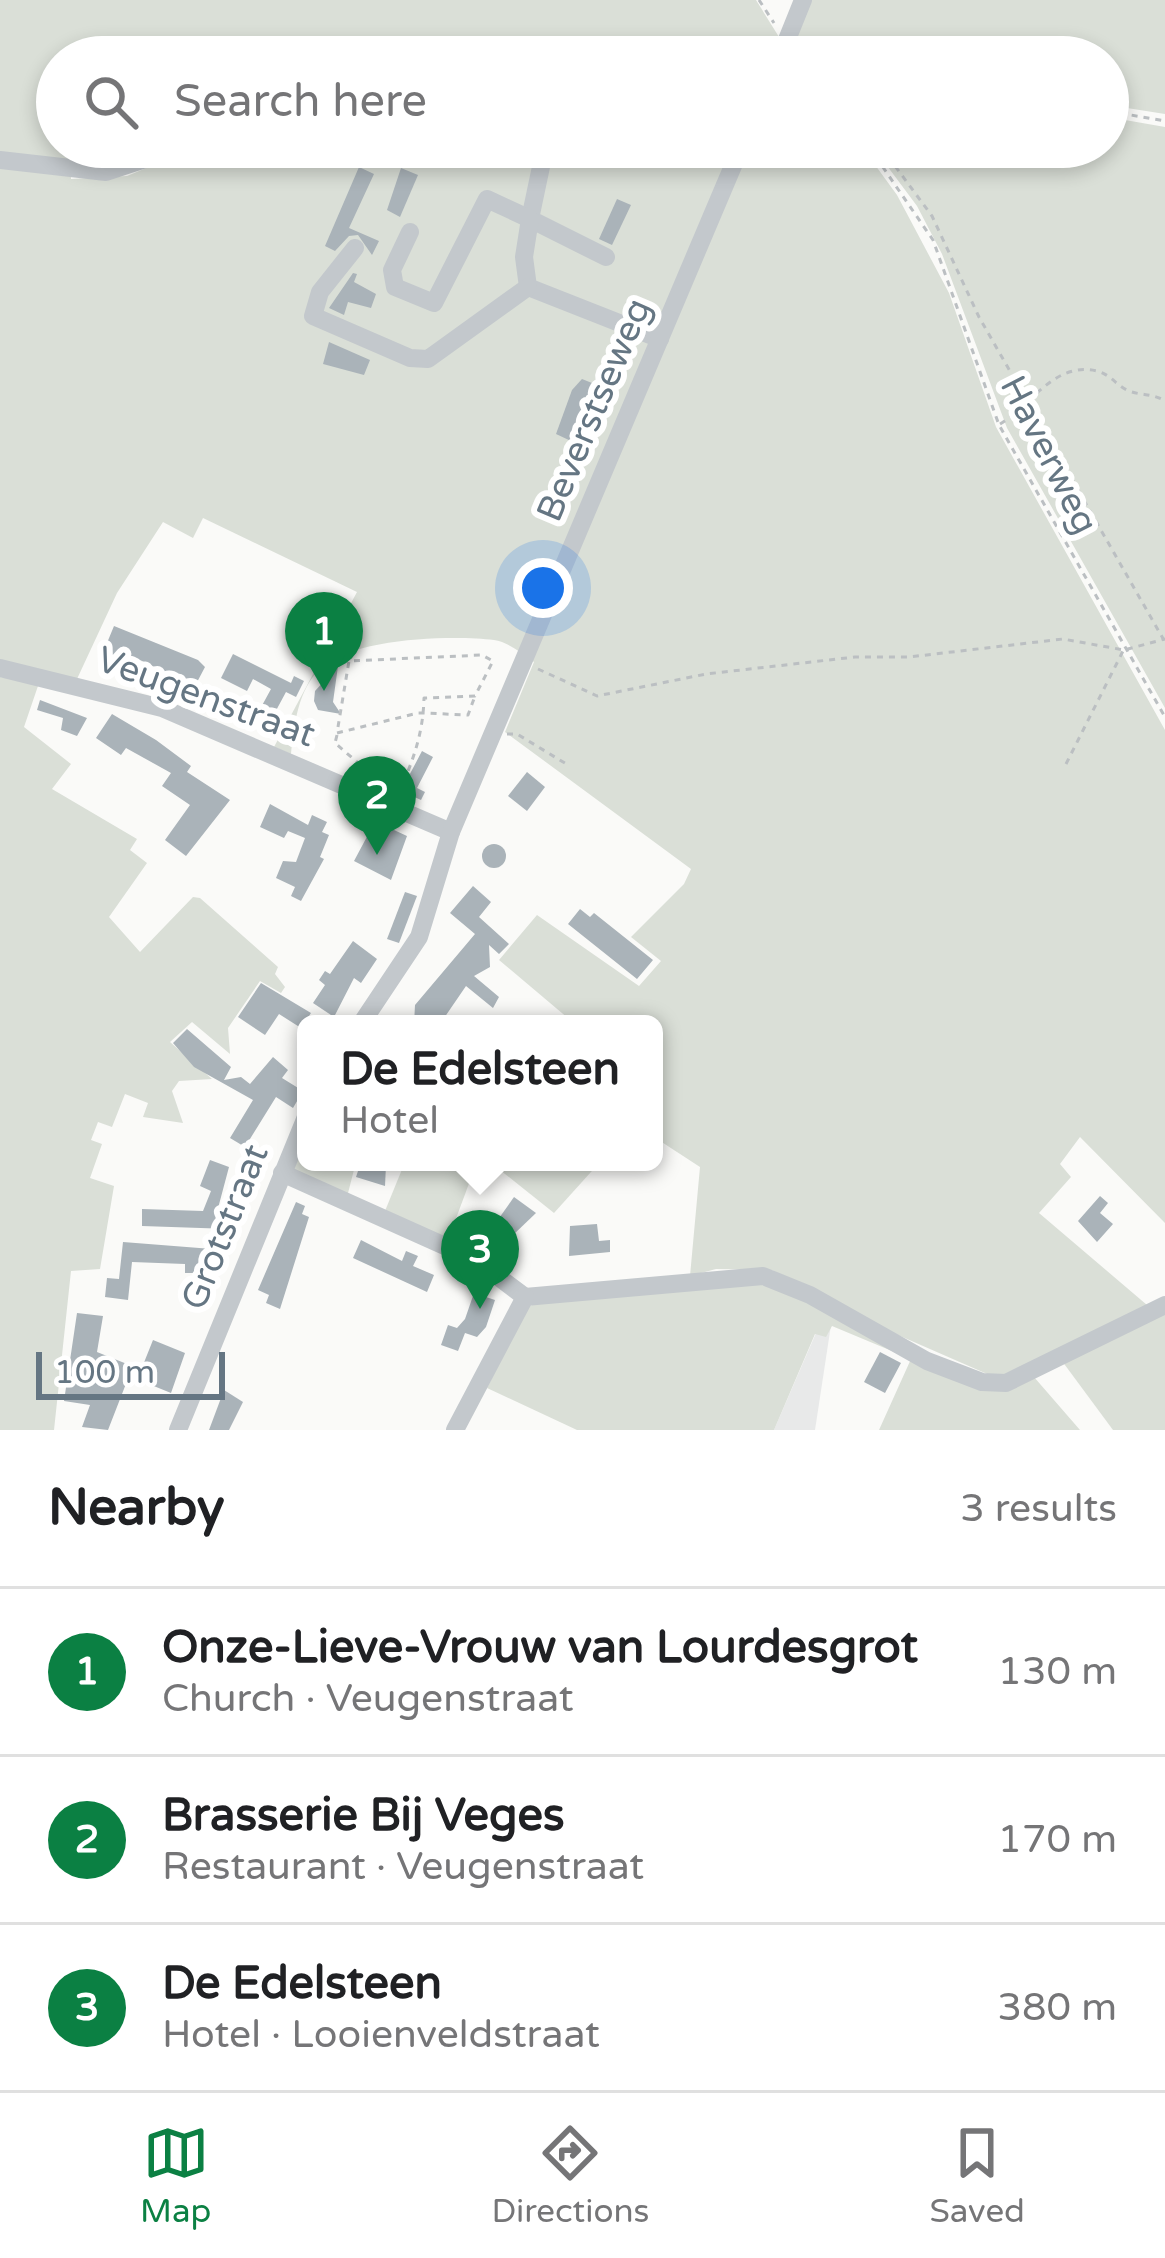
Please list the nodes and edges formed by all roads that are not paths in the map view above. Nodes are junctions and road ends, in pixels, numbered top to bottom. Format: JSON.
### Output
{"nodes":[{"id":1,"x":803,"y":0,"type":"edge"},
{"id":2,"x":789,"y":36,"type":"edge"},
{"id":3,"x":0,"y":160,"type":"edge"},
{"id":4,"x":36,"y":164,"type":"edge"},
{"id":5,"x":71,"y":168,"type":"edge"},
{"id":6,"x":118,"y":168,"type":"edge"},
{"id":7,"x":541,"y":168,"type":"edge"},
{"id":8,"x":732,"y":168,"type":"edge"},
{"id":9,"x":530,"y":219,"type":"junction"},
{"id":10,"x":410,"y":232,"type":"dead end"},
{"id":11,"x":355,"y":248,"type":"dead end"},
{"id":12,"x":606,"y":257,"type":"dead end"},
{"id":13,"x":529,"y":287,"type":"junction"},
{"id":14,"x":660,"y":339,"type":"junction"},
{"id":15,"x":0,"y":668,"type":"edge"},
{"id":16,"x":451,"y":832,"type":"junction"},
{"id":17,"x":367,"y":1015,"type":"edge"},
{"id":18,"x":297,"y":1138,"type":"edge"},
{"id":19,"x":282,"y":1173,"type":"junction"},
{"id":20,"x":525,"y":1297,"type":"junction"},
{"id":21,"x":1165,"y":1305,"type":"edge"},
{"id":22,"x":178,"y":1430,"type":"edge"},
{"id":23,"x":455,"y":1430,"type":"edge"}],
"edges":[{"from":1,"to":2,"type":"street"},
{"from":3,"to":4,"type":"street"},
{"from":5,"to":6,"type":"street"},
{"from":7,"to":9,"type":"street"},
{"from":8,"to":14,"type":"street","name":"Beverstseweg"},
{"from":9,"to":10,"type":"street"},
{"from":9,"to":12,"type":"street"},
{"from":9,"to":13,"type":"street"},
{"from":11,"to":13,"type":"street"},
{"from":13,"to":14,"type":"street"},
{"from":14,"to":16,"type":"street","name":"Beverstseweg"},
{"from":15,"to":16,"type":"street","name":"Veugenstraat"},
{"from":16,"to":17,"type":"street"},
{"from":18,"to":19,"type":"street","name":"Grotstraat"},
{"from":19,"to":20,"type":"street"},
{"from":19,"to":22,"type":"street","name":"Grotstraat"},
{"from":20,"to":21,"type":"street"},
{"from":20,"to":23,"type":"street"}]}
